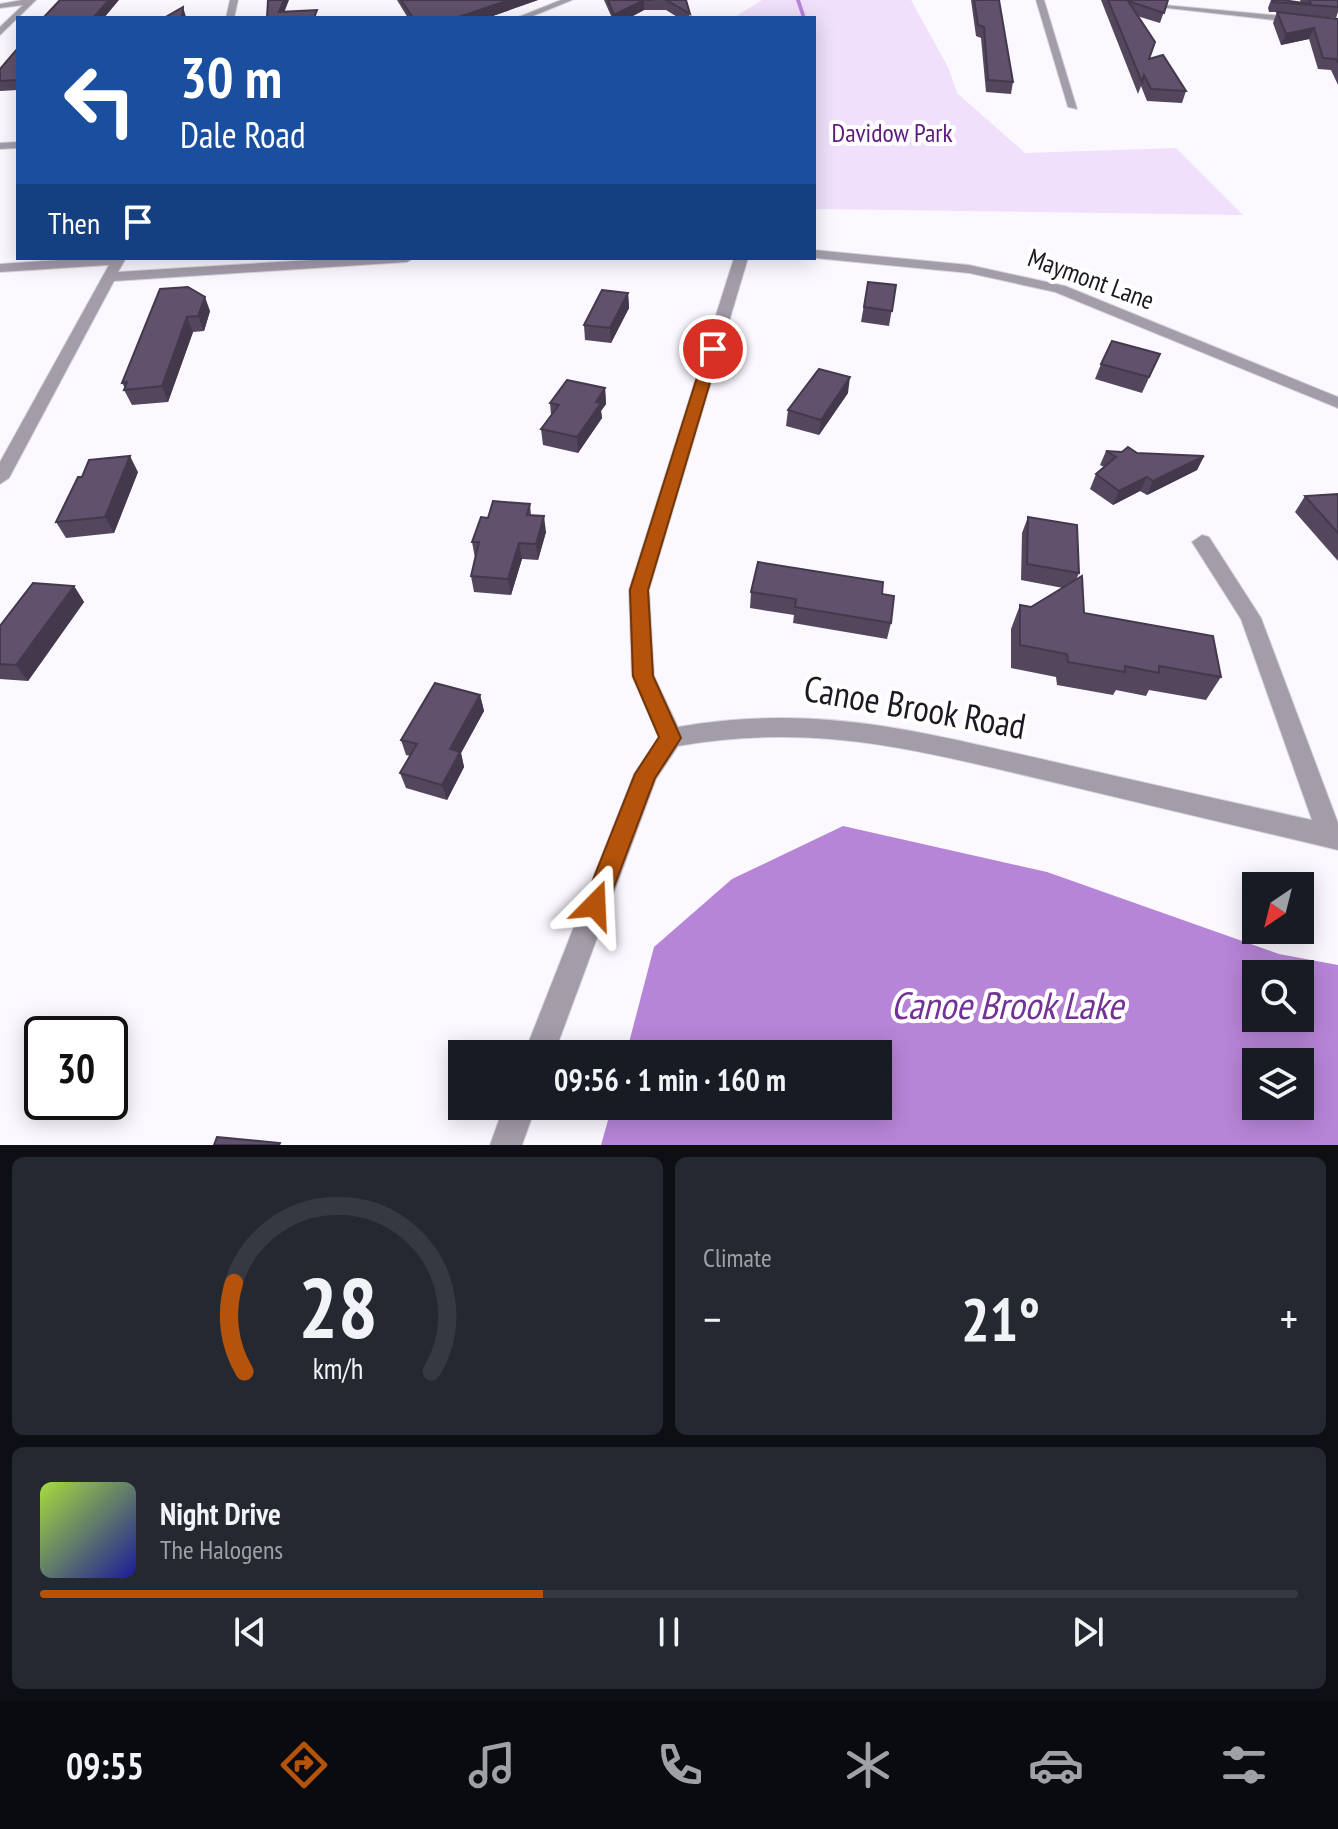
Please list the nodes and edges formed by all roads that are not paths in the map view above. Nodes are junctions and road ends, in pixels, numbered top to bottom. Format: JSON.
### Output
{"nodes":[{"id":1,"x":539,"y":0,"type":"edge"},
{"id":2,"x":568,"y":0,"type":"edge"},
{"id":3,"x":1040,"y":0,"type":"edge"},
{"id":4,"x":1114,"y":0,"type":"edge"},
{"id":5,"x":32,"y":1,"type":"edge"},
{"id":6,"x":554,"y":3,"type":"junction"},
{"id":7,"x":0,"y":6,"type":"edge"},
{"id":8,"x":16,"y":16,"type":"edge"},
{"id":9,"x":17,"y":16,"type":"edge"},
{"id":10,"x":525,"y":16,"type":"edge"},
{"id":11,"x":1338,"y":24,"type":"edge"},
{"id":12,"x":0,"y":32,"type":"edge"},
{"id":13,"x":1073,"y":107,"type":"dead end"},
{"id":14,"x":816,"y":254,"type":"edge"},
{"id":15,"x":105,"y":260,"type":"edge"},
{"id":16,"x":118,"y":260,"type":"edge"},
{"id":17,"x":376,"y":260,"type":"edge"},
{"id":18,"x":740,"y":260,"type":"edge"},
{"id":19,"x":0,"y":268,"type":"edge"},
{"id":20,"x":109,"y":277,"type":"junction"},
{"id":21,"x":1338,"y":403,"type":"edge"},
{"id":22,"x":0,"y":478,"type":"edge"},
{"id":23,"x":1202,"y":542,"type":"dead end"},
{"id":24,"x":671,"y":738,"type":"junction"},
{"id":25,"x":1334,"y":837,"type":"edge"},
{"id":26,"x":544,"y":1040,"type":"edge"},
{"id":27,"x":515,"y":1120,"type":"edge"},
{"id":28,"x":506,"y":1145,"type":"edge"}],
"edges":[{"from":1,"to":6,"type":"street"},
{"from":2,"to":6,"type":"street"},
{"from":3,"to":13,"type":"street"},
{"from":4,"to":11,"type":"street"},
{"from":5,"to":7,"type":"street"},
{"from":5,"to":9,"type":"street"},
{"from":6,"to":10,"type":"street"},
{"from":8,"to":12,"type":"street"},
{"from":14,"to":21,"type":"street","name":"Maymont Lane"},
{"from":15,"to":19,"type":"street"},
{"from":16,"to":20,"type":"street"},
{"from":17,"to":20,"type":"street"},
{"from":18,"to":24,"type":"street"},
{"from":20,"to":22,"type":"street"},
{"from":23,"to":25,"type":"street"},
{"from":24,"to":25,"type":"street","name":"Canoe Brook Road"},
{"from":24,"to":26,"type":"street"},
{"from":27,"to":28,"type":"street"}]}
